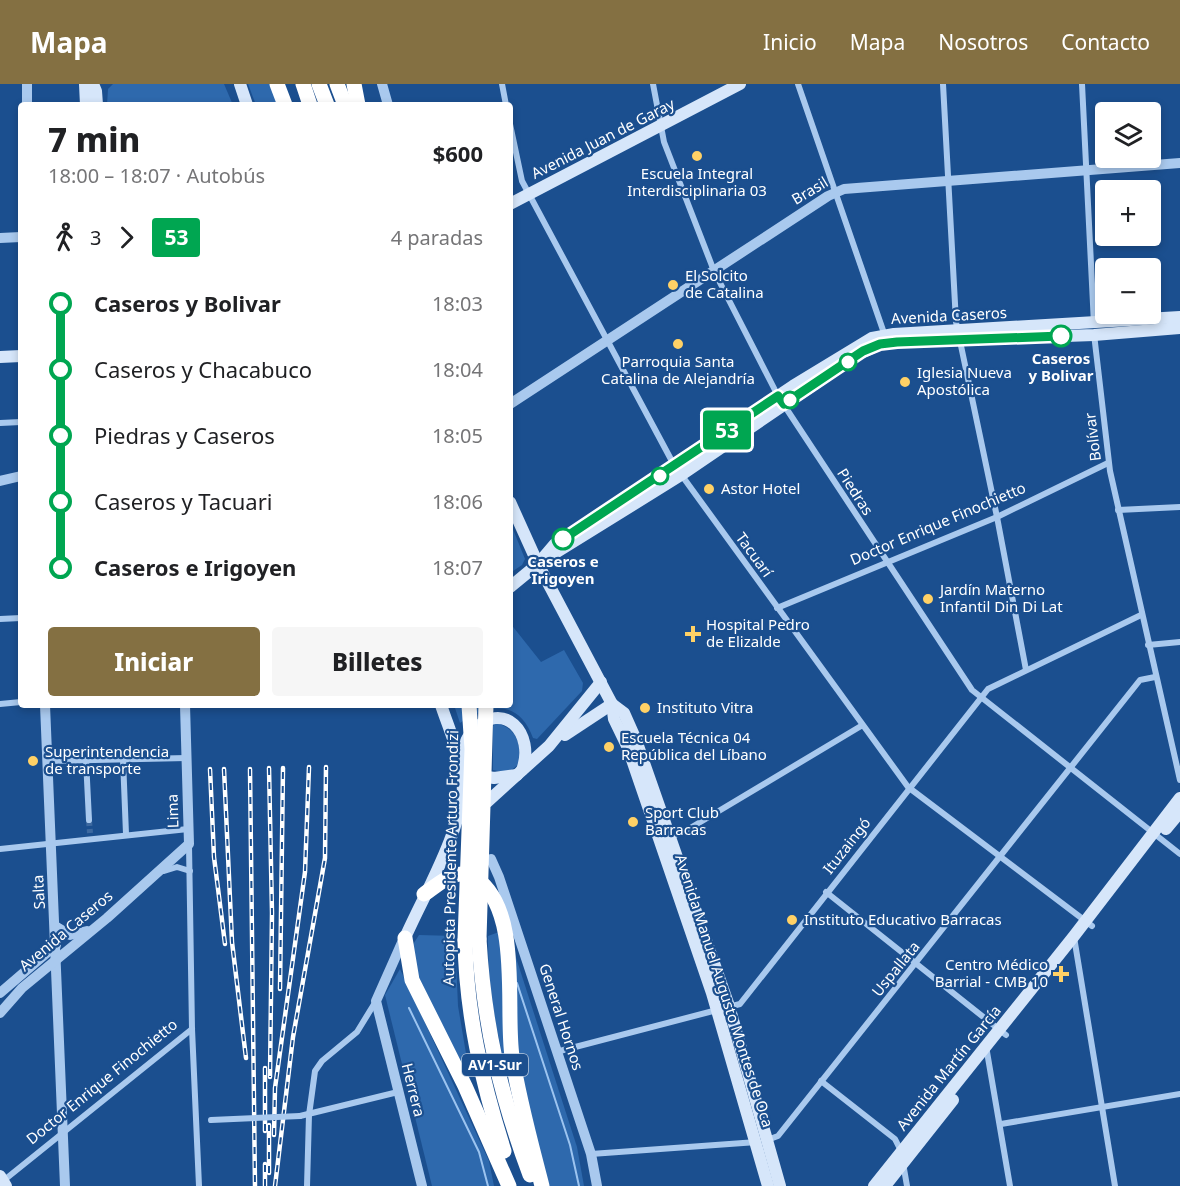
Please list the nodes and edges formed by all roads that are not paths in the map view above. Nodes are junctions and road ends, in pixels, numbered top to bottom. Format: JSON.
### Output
{"nodes":[{"id":1,"x":27,"y":84,"type":"edge"},
{"id":2,"x":240,"y":84,"type":"edge"},
{"id":3,"x":277,"y":84,"type":"edge"},
{"id":4,"x":284,"y":84,"type":"edge"},
{"id":5,"x":303,"y":84,"type":"edge"},
{"id":6,"x":319,"y":84,"type":"edge"},
{"id":7,"x":338,"y":84,"type":"edge"},
{"id":8,"x":354,"y":84,"type":"edge"},
{"id":9,"x":382,"y":84,"type":"edge"},
{"id":10,"x":501,"y":84,"type":"edge"},
{"id":11,"x":653,"y":84,"type":"edge"},
{"id":12,"x":740,"y":84,"type":"edge"},
{"id":13,"x":798,"y":84,"type":"edge"},
{"id":14,"x":943,"y":84,"type":"edge"},
{"id":15,"x":1082,"y":84,"type":"edge"},
{"id":16,"x":93,"y":86,"type":"edge"},
{"id":17,"x":27,"y":102,"type":"edge"},
{"id":18,"x":87,"y":102,"type":"edge"},
{"id":19,"x":96,"y":102,"type":"edge"},
{"id":20,"x":246,"y":102,"type":"edge"},
{"id":21,"x":282,"y":102,"type":"edge"},
{"id":22,"x":290,"y":102,"type":"edge"},
{"id":23,"x":310,"y":102,"type":"edge"},
{"id":24,"x":325,"y":102,"type":"edge"},
{"id":25,"x":344,"y":102,"type":"edge"},
{"id":26,"x":357,"y":102,"type":"edge"},
{"id":27,"x":387,"y":102,"type":"edge"},
{"id":28,"x":505,"y":102,"type":"edge"},
{"id":29,"x":661,"y":126,"type":"junction"},
{"id":30,"x":513,"y":138,"type":"edge"},
{"id":31,"x":1180,"y":163,"type":"edge"},
{"id":32,"x":1086,"y":172,"type":"junction"},
{"id":33,"x":948,"y":182,"type":"junction"},
{"id":34,"x":836,"y":192,"type":"junction"},
{"id":35,"x":530,"y":194,"type":"junction"},
{"id":36,"x":513,"y":202,"type":"edge"},
{"id":37,"x":18,"y":237,"type":"edge"},
{"id":38,"x":0,"y":238,"type":"edge"},
{"id":39,"x":714,"y":271,"type":"junction"},
{"id":40,"x":1180,"y":317,"type":"edge"},
{"id":41,"x":1180,"y":328,"type":"edge"},
{"id":42,"x":1094,"y":329,"type":"junction"},
{"id":43,"x":958,"y":335,"type":"junction"},
{"id":44,"x":886,"y":339,"type":"junction"},
{"id":45,"x":608,"y":341,"type":"junction"},
{"id":46,"x":18,"y":356,"type":"edge"},
{"id":47,"x":0,"y":357,"type":"edge"},
{"id":48,"x":781,"y":400,"type":"junction"},
{"id":49,"x":513,"y":402,"type":"edge"},
{"id":50,"x":18,"y":422,"type":"edge"},
{"id":51,"x":0,"y":423,"type":"edge"},
{"id":52,"x":1108,"y":463,"type":"junction"},
{"id":53,"x":678,"y":471,"type":"junction"},
{"id":54,"x":18,"y":477,"type":"edge"},
{"id":55,"x":0,"y":481,"type":"edge"},
{"id":56,"x":1116,"y":500,"type":"junction"},
{"id":57,"x":1180,"y":507,"type":"edge"},
{"id":58,"x":513,"y":509,"type":"edge"},
{"id":59,"x":1118,"y":510,"type":"junction"},
{"id":60,"x":1128,"y":510,"type":"junction"},
{"id":61,"x":997,"y":517,"type":"junction"},
{"id":62,"x":886,"y":561,"type":"junction"},
{"id":63,"x":538,"y":564,"type":"junction"},
{"id":64,"x":513,"y":585,"type":"edge"},
{"id":65,"x":777,"y":608,"type":"junction"},
{"id":66,"x":1141,"y":615,"type":"junction"},
{"id":67,"x":18,"y":618,"type":"edge"},
{"id":68,"x":0,"y":619,"type":"edge"},
{"id":69,"x":1180,"y":642,"type":"edge"},
{"id":70,"x":1148,"y":645,"type":"junction"},
{"id":71,"x":1026,"y":670,"type":"junction"},
{"id":72,"x":1155,"y":677,"type":"junction"},
{"id":73,"x":601,"y":682,"type":"junction"},
{"id":74,"x":979,"y":697,"type":"junction"},
{"id":75,"x":18,"y":702,"type":"edge"},
{"id":76,"x":0,"y":704,"type":"edge"},
{"id":77,"x":612,"y":704,"type":"junction"},
{"id":78,"x":45,"y":708,"type":"edge"},
{"id":79,"x":185,"y":708,"type":"edge"},
{"id":80,"x":442,"y":708,"type":"edge"},
{"id":81,"x":469,"y":708,"type":"edge"},
{"id":82,"x":486,"y":708,"type":"edge"},
{"id":83,"x":861,"y":726,"type":"junction"},
{"id":84,"x":549,"y":746,"type":"junction"},
{"id":85,"x":187,"y":758,"type":"junction"},
{"id":86,"x":123,"y":759,"type":"junction"},
{"id":87,"x":86,"y":760,"type":"junction"},
{"id":88,"x":48,"y":762,"type":"junction"},
{"id":89,"x":460,"y":765,"type":"junction"},
{"id":90,"x":1070,"y":768,"type":"junction"},
{"id":91,"x":520,"y":773,"type":"junction"},
{"id":92,"x":1180,"y":780,"type":"edge"},
{"id":93,"x":908,"y":787,"type":"junction"},
{"id":94,"x":1180,"y":798,"type":"edge"},
{"id":95,"x":487,"y":802,"type":"joint"},
{"id":96,"x":1180,"y":812,"type":"edge"},
{"id":97,"x":89,"y":820,"type":"tunnel mouth"},
{"id":98,"x":188,"y":829,"type":"junction"},
{"id":99,"x":126,"y":834,"type":"junction"},
{"id":100,"x":1156,"y":835,"type":"junction"},
{"id":101,"x":665,"y":839,"type":"junction"},
{"id":102,"x":51,"y":844,"type":"junction"},
{"id":103,"x":189,"y":844,"type":"junction"},
{"id":104,"x":0,"y":849,"type":"edge"},
{"id":105,"x":1180,"y":854,"type":"edge"},
{"id":106,"x":1000,"y":857,"type":"junction"},
{"id":107,"x":491,"y":860,"type":"dead end"},
{"id":108,"x":190,"y":871,"type":"junction"},
{"id":109,"x":154,"y":875,"type":"junction"},
{"id":110,"x":481,"y":884,"type":"junction"},
{"id":111,"x":826,"y":891,"type":"junction"},
{"id":112,"x":424,"y":894,"type":"junction"},
{"id":113,"x":107,"y":918,"type":"junction"},
{"id":114,"x":1088,"y":924,"type":"junction"},
{"id":115,"x":56,"y":926,"type":"junction"},
{"id":116,"x":405,"y":938,"type":"junction"},
{"id":117,"x":472,"y":939,"type":"junction"},
{"id":118,"x":1075,"y":941,"type":"junction"},
{"id":119,"x":56,"y":945,"type":"junction"},
{"id":120,"x":56,"y":959,"type":"junction"},
{"id":121,"x":917,"y":964,"type":"junction"},
{"id":122,"x":0,"y":993,"type":"edge"},
{"id":123,"x":376,"y":1001,"type":"junction"},
{"id":124,"x":723,"y":1007,"type":"junction"},
{"id":125,"x":0,"y":1013,"type":"edge"},
{"id":126,"x":192,"y":1029,"type":"junction"},
{"id":127,"x":1003,"y":1032,"type":"junction"},
{"id":128,"x":988,"y":1050,"type":"junction"},
{"id":129,"x":556,"y":1053,"type":"junction"},
{"id":130,"x":820,"y":1081,"type":"junction"},
{"id":131,"x":398,"y":1092,"type":"junction"},
{"id":132,"x":1180,"y":1094,"type":"edge"},
{"id":133,"x":1101,"y":1108,"type":"junction"},
{"id":134,"x":309,"y":1114,"type":"junction"},
{"id":135,"x":196,"y":1120,"type":"junction"},
{"id":136,"x":1001,"y":1124,"type":"junction"},
{"id":137,"x":63,"y":1134,"type":"junction"},
{"id":138,"x":762,"y":1141,"type":"junction"},
{"id":139,"x":591,"y":1154,"type":"junction"},
{"id":140,"x":902,"y":1157,"type":"junction"},
{"id":141,"x":3,"y":1181,"type":"edge"},
{"id":142,"x":65,"y":1186,"type":"edge"},
{"id":143,"x":199,"y":1186,"type":"edge"},
{"id":144,"x":307,"y":1186,"type":"edge"},
{"id":145,"x":422,"y":1186,"type":"edge"},
{"id":146,"x":509,"y":1186,"type":"edge"},
{"id":147,"x":515,"y":1186,"type":"edge"},
{"id":148,"x":534,"y":1186,"type":"edge"},
{"id":149,"x":542,"y":1186,"type":"edge"},
{"id":150,"x":597,"y":1186,"type":"edge"},
{"id":151,"x":768,"y":1186,"type":"edge"},
{"id":152,"x":780,"y":1186,"type":"edge"},
{"id":153,"x":873,"y":1186,"type":"edge"},
{"id":154,"x":885,"y":1186,"type":"edge"},
{"id":155,"x":907,"y":1186,"type":"edge"},
{"id":156,"x":1011,"y":1186,"type":"edge"},
{"id":157,"x":1114,"y":1186,"type":"edge"}],
"edges":[{"from":1,"to":17,"type":"street"},
{"from":2,"to":20,"type":"main road"},
{"from":3,"to":21,"type":"highway"},
{"from":4,"to":22,"type":"highway"},
{"from":5,"to":23,"type":"highway"},
{"from":6,"to":24,"type":"highway"},
{"from":7,"to":25,"type":"highway"},
{"from":8,"to":26,"type":"highway"},
{"from":9,"to":27,"type":"street"},
{"from":10,"to":28,"type":"street"},
{"from":11,"to":29,"type":"street","name":"Piedras"},
{"from":12,"to":29,"type":"main road","name":"Avenida Juan de Garay"},
{"from":13,"to":34,"type":"street"},
{"from":14,"to":33,"type":"street"},
{"from":15,"to":32,"type":"street","name":"Bolívar"},
{"from":16,"to":18,"type":"main road"},
{"from":16,"to":19,"type":"main road"},
{"from":29,"to":35,"type":"main road","name":"Avenida Juan de Garay"},
{"from":29,"to":39,"type":"street","name":"Piedras"},
{"from":30,"to":35,"type":"street","name":"Tacuarí"},
{"from":31,"to":32,"type":"street","name":"Brasil"},
{"from":32,"to":33,"type":"street","name":"Brasil"},
{"from":32,"to":42,"type":"street","name":"Bolívar"},
{"from":33,"to":34,"type":"street","name":"Brasil"},
{"from":33,"to":43,"type":"street"},
{"from":34,"to":39,"type":"street","name":"Brasil"},
{"from":34,"to":44,"type":"street"},
{"from":35,"to":36,"type":"main road","name":"Avenida Juan de Garay"},
{"from":35,"to":45,"type":"street","name":"Tacuarí"},
{"from":37,"to":38,"type":"street"},
{"from":39,"to":45,"type":"street","name":"Brasil"},
{"from":39,"to":48,"type":"street","name":"Piedras"},
{"from":40,"to":42,"type":"main road","name":"Avenida Caseros"},
{"from":41,"to":42,"type":"main road","name":"Avenida Caseros"},
{"from":42,"to":43,"type":"main road","name":"Avenida Caseros"},
{"from":42,"to":52,"type":"street","name":"Bolívar"},
{"from":43,"to":44,"type":"main road","name":"Avenida Caseros"},
{"from":43,"to":61,"type":"street"},
{"from":44,"to":48,"type":"main road","name":"Avenida Caseros"},
{"from":45,"to":49,"type":"street","name":"Brasil"},
{"from":45,"to":53,"type":"street","name":"Tacuarí"},
{"from":46,"to":47,"type":"main road"},
{"from":48,"to":53,"type":"main road","name":"Avenida Caseros"},
{"from":48,"to":62,"type":"street","name":"Piedras"},
{"from":50,"to":51,"type":"street"},
{"from":52,"to":56,"type":"street","name":"Bolívar"},
{"from":52,"to":61,"type":"street","name":"Doctor Enrique Finochietto"},
{"from":53,"to":63,"type":"main road","name":"Avenida Caseros"},
{"from":53,"to":65,"type":"street","name":"Tacuarí"},
{"from":54,"to":55,"type":"street"},
{"from":56,"to":59,"type":"street","name":"Bolívar"},
{"from":56,"to":60,"type":"street"},
{"from":57,"to":60,"type":"street"},
{"from":58,"to":63,"type":"main road","name":"Avenida Manuel Augusto Montes de Oca"},
{"from":59,"to":60,"type":"street"},
{"from":59,"to":66,"type":"street","name":"Bolívar"},
{"from":61,"to":62,"type":"street","name":"Doctor Enrique Finochietto"},
{"from":61,"to":71,"type":"street"},
{"from":62,"to":65,"type":"street","name":"Doctor Enrique Finochietto"},
{"from":62,"to":74,"type":"street","name":"Piedras"},
{"from":63,"to":64,"type":"main road","name":"Avenida Caseros"},
{"from":63,"to":73,"type":"main road","name":"Avenida Manuel Augusto Montes de Oca"},
{"from":65,"to":83,"type":"street","name":"Tacuarí"},
{"from":66,"to":70,"type":"street","name":"Bolívar"},
{"from":66,"to":71,"type":"street","name":"Ituzaingó"},
{"from":67,"to":68,"type":"street"},
{"from":69,"to":70,"type":"street"},
{"from":70,"to":72,"type":"street","name":"Bolívar"},
{"from":71,"to":74,"type":"street","name":"Ituzaingó"},
{"from":72,"to":90,"type":"street","name":"Uspallata"},
{"from":72,"to":92,"type":"street","name":"Bolívar"},
{"from":73,"to":77,"type":"main road","name":"Avenida Manuel Augusto Montes de Oca"},
{"from":73,"to":84,"type":"main road"},
{"from":74,"to":90,"type":"street","name":"Piedras"},
{"from":74,"to":93,"type":"street","name":"Ituzaingó"},
{"from":75,"to":76,"type":"street"},
{"from":77,"to":84,"type":"main road"},
{"from":77,"to":101,"type":"main road","name":"Avenida Manuel Augusto Montes de Oca"},
{"from":78,"to":88,"type":"street","name":"Salta"},
{"from":79,"to":85,"type":"street","name":"Lima"},
{"from":80,"to":89,"type":"main road"},
{"from":81,"to":117,"type":"highway","name":"Autopista Presidente Arturo Frondizi","number":"AV1-Sur","bridge":true},
{"from":82,"to":117,"type":"highway","name":"Autopista Presidente Arturo Frondizi","number":"AV1-Sur","bridge":true},
{"from":83,"to":93,"type":"street","name":"Tacuarí"},
{"from":83,"to":101,"type":"street"},
{"from":84,"to":91,"type":"main road"},
{"from":85,"to":86,"type":"street"},
{"from":85,"to":98,"type":"street","name":"Lima"},
{"from":86,"to":87,"type":"street"},
{"from":86,"to":99,"type":"street"},
{"from":87,"to":88,"type":"street"},
{"from":87,"to":97,"type":"street"},
{"from":88,"to":102,"type":"street","name":"Salta"},
{"from":89,"to":91,"type":"main road"},
{"from":89,"to":91,"type":"main road"},
{"from":89,"to":112,"type":"main road"},
{"from":90,"to":100,"type":"street","name":"Piedras"},
{"from":90,"to":106,"type":"street","name":"Uspallata"},
{"from":91,"to":95,"type":"main road"},
{"from":93,"to":106,"type":"street","name":"Tacuarí"},
{"from":93,"to":111,"type":"street","name":"Ituzaingó"},
{"from":94,"to":100,"type":"main road","name":"Avenida Martín García"},
{"from":95,"to":110,"type":"highway"},
{"from":96,"to":100,"type":"main road","name":"Avenida Martín García"},
{"from":98,"to":99,"type":"street"},
{"from":98,"to":103,"type":"street","name":"Lima"},
{"from":99,"to":102,"type":"street"},
{"from":100,"to":105,"type":"street","name":"Piedras"},
{"from":100,"to":114,"type":"main road","name":"Avenida Martín García"},
{"from":101,"to":124,"type":"main road","name":"Avenida Manuel Augusto Montes de Oca"},
{"from":102,"to":104,"type":"street"},
{"from":102,"to":115,"type":"street","name":"Salta"},
{"from":103,"to":108,"type":"street"},
{"from":103,"to":109,"type":"street","name":"Avenida Caseros"},
{"from":106,"to":114,"type":"street","name":"Tacuarí"},
{"from":106,"to":121,"type":"street","name":"Uspallata"},
{"from":107,"to":129,"type":"street","name":"General Hornos"},
{"from":108,"to":109,"type":"street"},
{"from":108,"to":126,"type":"street"},
{"from":109,"to":113,"type":"street","name":"Avenida Caseros"},
{"from":110,"to":112,"type":"highway"},
{"from":110,"to":149,"type":"highway"},
{"from":111,"to":121,"type":"street"},
{"from":111,"to":124,"type":"street","name":"Ituzaingó"},
{"from":112,"to":116,"type":"main road"},
{"from":113,"to":115,"type":"street"},
{"from":113,"to":120,"type":"street","name":"Avenida Caseros"},
{"from":114,"to":118,"type":"main road","name":"Avenida Martín García"},
{"from":115,"to":119,"type":"street","name":"Salta"},
{"from":116,"to":123,"type":"street"},
{"from":116,"to":146,"type":"highway"},
{"from":117,"to":147,"type":"highway","name":"Autopista Presidente Arturo Frondizi","number":"AV1-Sur"},
{"from":117,"to":148,"type":"highway","name":"Autopista Presidente Arturo Frondizi","number":"AV1-Sur"},
{"from":118,"to":127,"type":"main road","name":"Avenida Martín García"},
{"from":118,"to":133,"type":"street"},
{"from":119,"to":120,"type":"street","name":"Salta"},
{"from":119,"to":122,"type":"street","name":"Avenida Caseros"},
{"from":120,"to":125,"type":"street","name":"Avenida Caseros"},
{"from":120,"to":137,"type":"street","name":"Salta"},
{"from":121,"to":127,"type":"street"},
{"from":121,"to":130,"type":"street","name":"Uspallata"},
{"from":123,"to":131,"type":"street","name":"Herrera"},
{"from":123,"to":134,"type":"street"},
{"from":124,"to":129,"type":"street","name":"Ituzaingó"},
{"from":124,"to":138,"type":"main road","name":"Avenida Manuel Augusto Montes de Oca"},
{"from":126,"to":135,"type":"street"},
{"from":126,"to":137,"type":"street","name":"Doctor Enrique Finochietto"},
{"from":127,"to":128,"type":"main road","name":"Avenida Martín García"},
{"from":128,"to":136,"type":"street"},
{"from":128,"to":140,"type":"main road","name":"Avenida Martín García"},
{"from":129,"to":139,"type":"street","name":"General Hornos"},
{"from":130,"to":138,"type":"street","name":"Uspallata"},
{"from":130,"to":140,"type":"street"},
{"from":131,"to":134,"type":"street"},
{"from":131,"to":145,"type":"street","name":"Herrera"},
{"from":132,"to":133,"type":"street"},
{"from":133,"to":136,"type":"street"},
{"from":133,"to":157,"type":"street"},
{"from":134,"to":135,"type":"street","bridge":true},
{"from":134,"to":144,"type":"street"},
{"from":135,"to":143,"type":"street"},
{"from":136,"to":156,"type":"street"},
{"from":137,"to":141,"type":"street","name":"Doctor Enrique Finochietto"},
{"from":137,"to":142,"type":"street","name":"Salta"},
{"from":138,"to":139,"type":"street"},
{"from":138,"to":151,"type":"main road","name":"Avenida Manuel Augusto Montes de Oca"},
{"from":138,"to":152,"type":"main road","name":"Avenida Manuel Augusto Montes de Oca"},
{"from":139,"to":150,"type":"street","name":"General Hornos"},
{"from":140,"to":153,"type":"main road","name":"Avenida Martín García"},
{"from":140,"to":154,"type":"main road","name":"Avenida Martín García"},
{"from":140,"to":155,"type":"street"}]}
